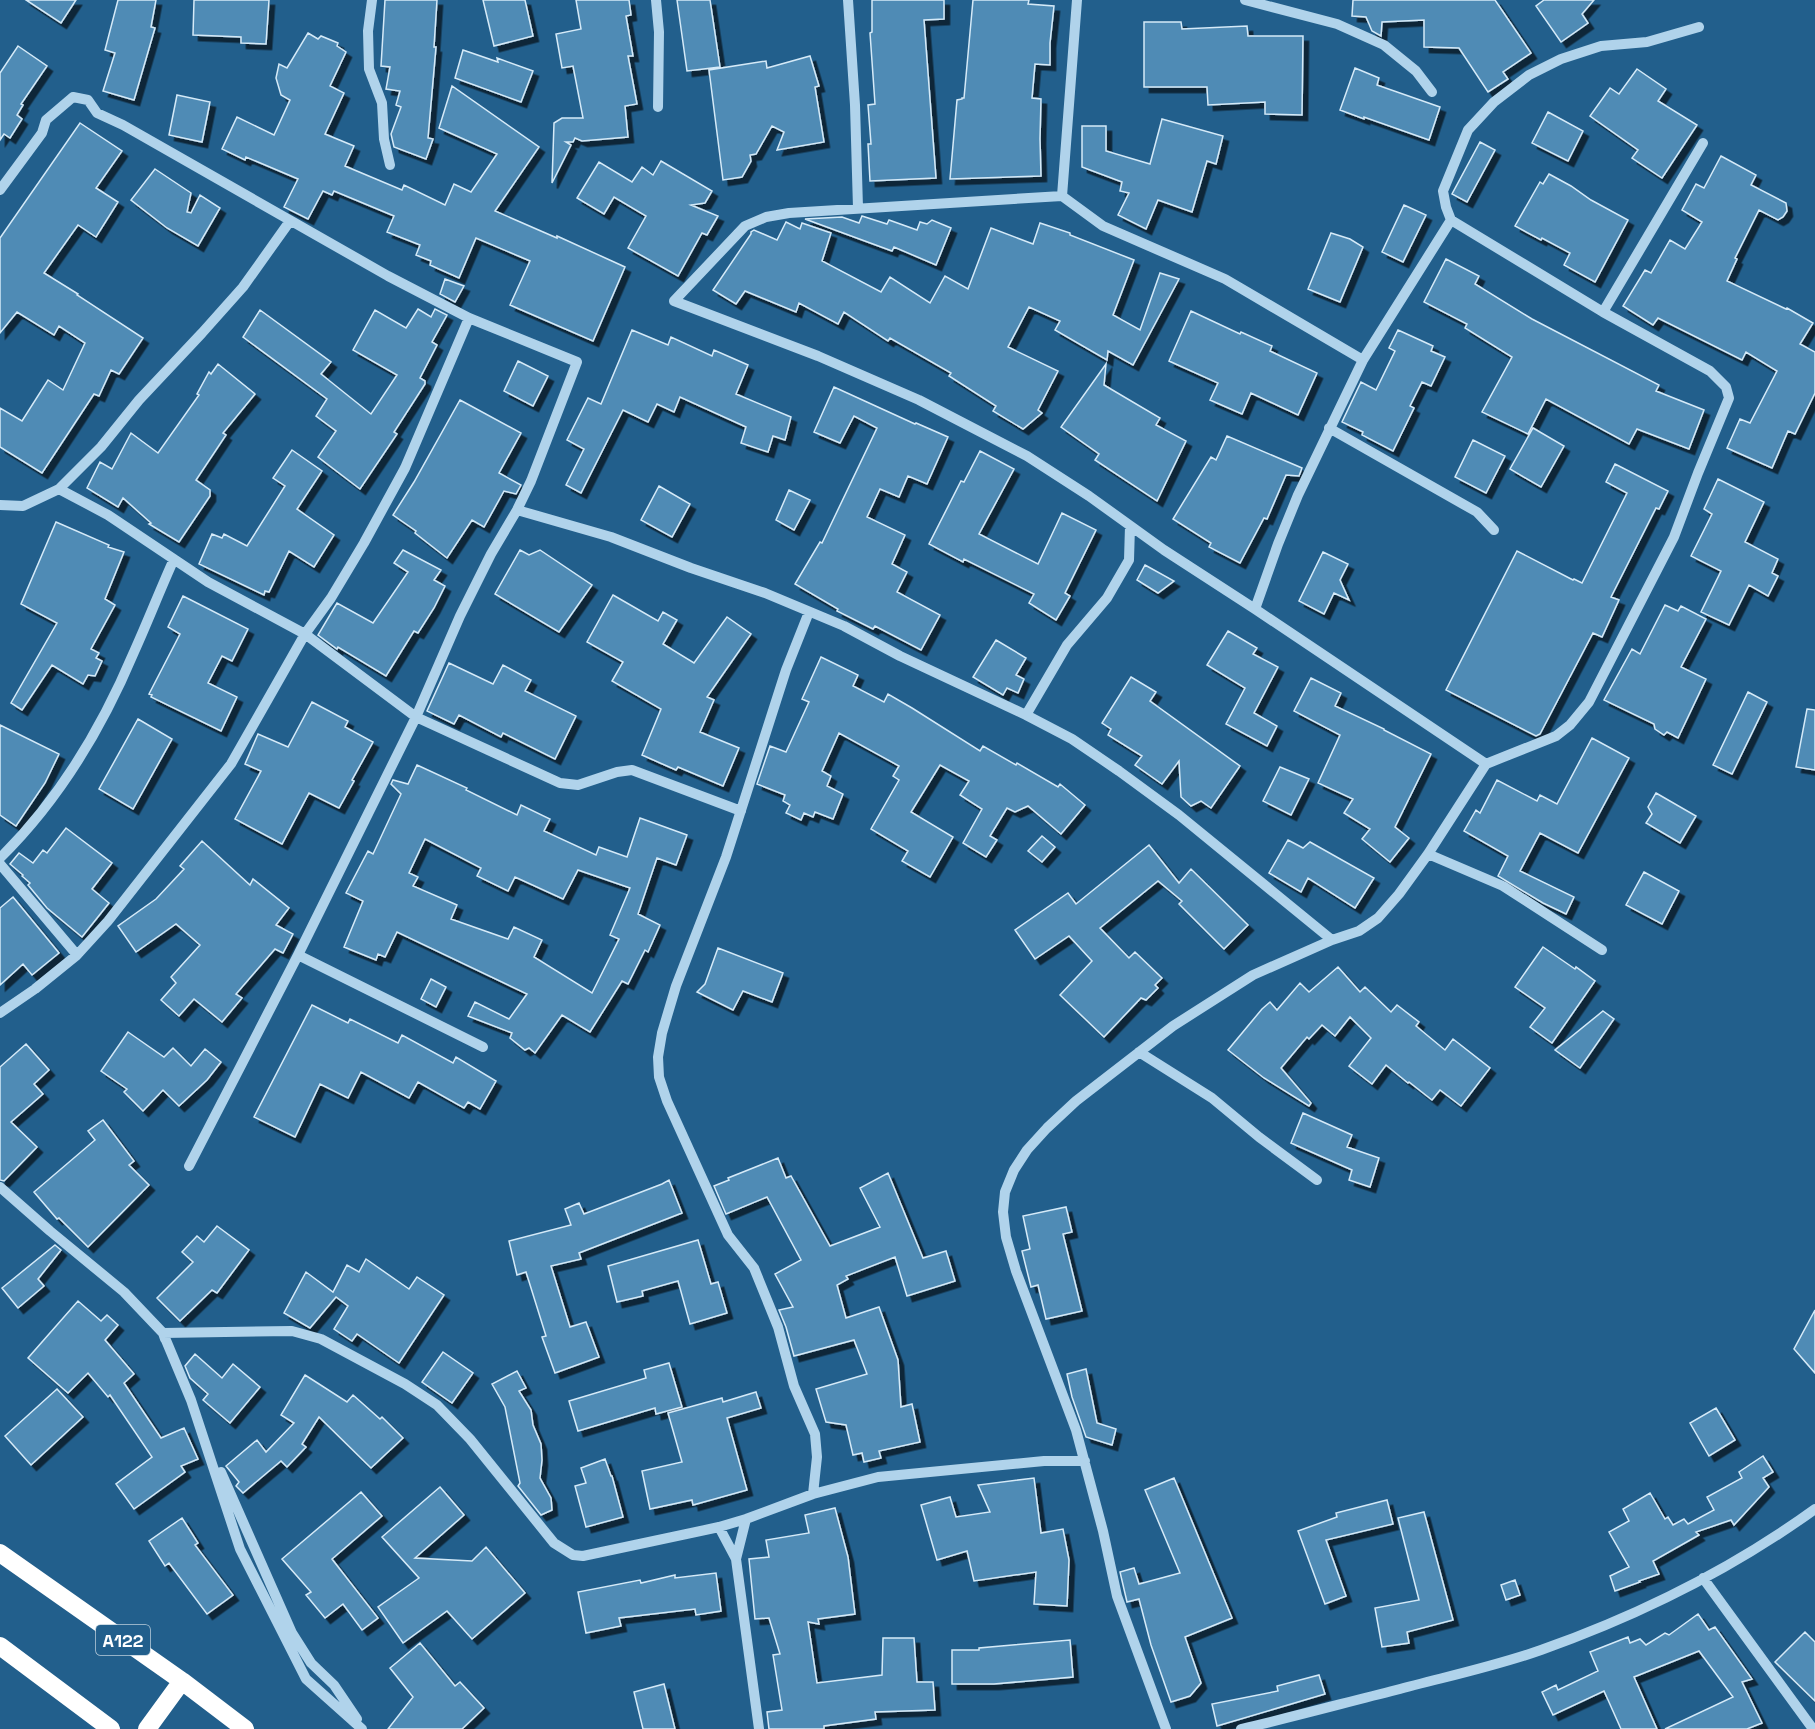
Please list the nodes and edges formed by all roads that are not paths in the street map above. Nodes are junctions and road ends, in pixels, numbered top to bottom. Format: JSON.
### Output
{"nodes":[{"id":1,"x":372,"y":0,"type":"edge"},
{"id":2,"x":656,"y":0,"type":"edge"},
{"id":3,"x":848,"y":0,"type":"edge"},
{"id":4,"x":1077,"y":0,"type":"edge"},
{"id":5,"x":1245,"y":0,"type":"edge"},
{"id":6,"x":1699,"y":27,"type":"dead end"},
{"id":7,"x":1432,"y":92,"type":"dead end"},
{"id":8,"x":658,"y":107,"type":"dead end"},
{"id":9,"x":1703,"y":143,"type":"dead end"},
{"id":10,"x":390,"y":165,"type":"dead end"},
{"id":11,"x":0,"y":190,"type":"edge"},
{"id":12,"x":1062,"y":196,"type":"junction"},
{"id":13,"x":858,"y":208,"type":"junction"},
{"id":14,"x":1451,"y":220,"type":"junction"},
{"id":15,"x":290,"y":221,"type":"junction"},
{"id":16,"x":1604,"y":312,"type":"junction"},
{"id":17,"x":469,"y":318,"type":"junction"},
{"id":18,"x":1363,"y":360,"type":"junction"},
{"id":19,"x":1329,"y":428,"type":"junction"},
{"id":20,"x":59,"y":489,"type":"junction"},
{"id":21,"x":0,"y":505,"type":"edge"},
{"id":22,"x":517,"y":510,"type":"junction"},
{"id":23,"x":1130,"y":526,"type":"junction"},
{"id":24,"x":1494,"y":530,"type":"dead end"},
{"id":25,"x":174,"y":560,"type":"junction"},
{"id":26,"x":1255,"y":609,"type":"junction"},
{"id":27,"x":809,"y":612,"type":"junction"},
{"id":28,"x":305,"y":634,"type":"junction"},
{"id":29,"x":1026,"y":715,"type":"junction"},
{"id":30,"x":416,"y":717,"type":"junction"},
{"id":31,"x":1486,"y":764,"type":"junction"},
{"id":32,"x":741,"y":811,"type":"junction"},
{"id":33,"x":1428,"y":855,"type":"junction"},
{"id":34,"x":0,"y":858,"type":"edge"},
{"id":35,"x":0,"y":864,"type":"edge"},
{"id":36,"x":1332,"y":940,"type":"junction"},
{"id":37,"x":1602,"y":950,"type":"dead end"},
{"id":38,"x":77,"y":955,"type":"junction"},
{"id":39,"x":298,"y":955,"type":"junction"},
{"id":40,"x":0,"y":1013,"type":"edge"},
{"id":41,"x":483,"y":1047,"type":"dead end"},
{"id":42,"x":1139,"y":1052,"type":"junction"},
{"id":43,"x":189,"y":1166,"type":"dead end"},
{"id":44,"x":1317,"y":1180,"type":"dead end"},
{"id":45,"x":0,"y":1187,"type":"edge"},
{"id":46,"x":163,"y":1333,"type":"junction"},
{"id":47,"x":1085,"y":1461,"type":"junction"},
{"id":48,"x":813,"y":1494,"type":"junction"},
{"id":49,"x":1815,"y":1509,"type":"edge"},
{"id":50,"x":746,"y":1519,"type":"junction"},
{"id":51,"x":719,"y":1527,"type":"junction"},
{"id":52,"x":0,"y":1553,"type":"edge"},
{"id":53,"x":736,"y":1559,"type":"junction"},
{"id":54,"x":1703,"y":1578,"type":"junction"},
{"id":55,"x":0,"y":1646,"type":"edge"},
{"id":56,"x":182,"y":1681,"type":"junction"},
{"id":57,"x":1246,"y":1728,"type":"edge"},
{"id":58,"x":1812,"y":1728,"type":"edge"},
{"id":59,"x":111,"y":1729,"type":"edge"},
{"id":60,"x":147,"y":1729,"type":"edge"},
{"id":61,"x":245,"y":1729,"type":"edge"},
{"id":62,"x":363,"y":1729,"type":"edge"},
{"id":63,"x":759,"y":1729,"type":"edge"},
{"id":64,"x":1166,"y":1729,"type":"edge"}],
"edges":[{"from":1,"to":10,"type":"street"},
{"from":2,"to":8,"type":"street"},
{"from":3,"to":13,"type":"street"},
{"from":4,"to":12,"type":"street"},
{"from":5,"to":7,"type":"street"},
{"from":6,"to":14,"type":"street"},
{"from":9,"to":16,"type":"street"},
{"from":11,"to":15,"type":"street"},
{"from":12,"to":13,"type":"street"},
{"from":12,"to":18,"type":"street"},
{"from":13,"to":23,"type":"street"},
{"from":14,"to":16,"type":"street"},
{"from":14,"to":18,"type":"street"},
{"from":15,"to":17,"type":"street"},
{"from":15,"to":20,"type":"street"},
{"from":16,"to":31,"type":"street"},
{"from":17,"to":22,"type":"street"},
{"from":17,"to":28,"type":"street"},
{"from":18,"to":19,"type":"street"},
{"from":19,"to":24,"type":"street"},
{"from":19,"to":26,"type":"street"},
{"from":20,"to":21,"type":"street"},
{"from":20,"to":25,"type":"street"},
{"from":22,"to":27,"type":"street"},
{"from":22,"to":30,"type":"street"},
{"from":23,"to":26,"type":"street"},
{"from":23,"to":29,"type":"street"},
{"from":25,"to":28,"type":"street"},
{"from":25,"to":34,"type":"street"},
{"from":26,"to":31,"type":"street"},
{"from":27,"to":29,"type":"street"},
{"from":27,"to":32,"type":"street"},
{"from":28,"to":30,"type":"street"},
{"from":28,"to":38,"type":"street"},
{"from":29,"to":36,"type":"street"},
{"from":30,"to":32,"type":"street"},
{"from":30,"to":39,"type":"street"},
{"from":31,"to":33,"type":"street"},
{"from":32,"to":48,"type":"street"},
{"from":33,"to":36,"type":"street"},
{"from":33,"to":37,"type":"street"},
{"from":35,"to":38,"type":"street"},
{"from":36,"to":42,"type":"street"},
{"from":38,"to":40,"type":"street"},
{"from":39,"to":41,"type":"street"},
{"from":39,"to":43,"type":"street"},
{"from":42,"to":44,"type":"street"},
{"from":42,"to":47,"type":"street"},
{"from":45,"to":46,"type":"street"},
{"from":46,"to":51,"type":"street"},
{"from":46,"to":62,"type":"street"},
{"from":47,"to":48,"type":"street"},
{"from":47,"to":64,"type":"street"},
{"from":48,"to":50,"type":"street"},
{"from":49,"to":54,"type":"street"},
{"from":50,"to":51,"type":"street"},
{"from":50,"to":53,"type":"street"},
{"from":51,"to":53,"type":"street"},
{"from":52,"to":56,"type":"highway","number":"A122"},
{"from":53,"to":63,"type":"street"},
{"from":54,"to":57,"type":"street"},
{"from":54,"to":58,"type":"street"},
{"from":55,"to":59,"type":"highway"},
{"from":56,"to":60,"type":"highway"},
{"from":56,"to":61,"type":"highway","number":"A122"}]}
